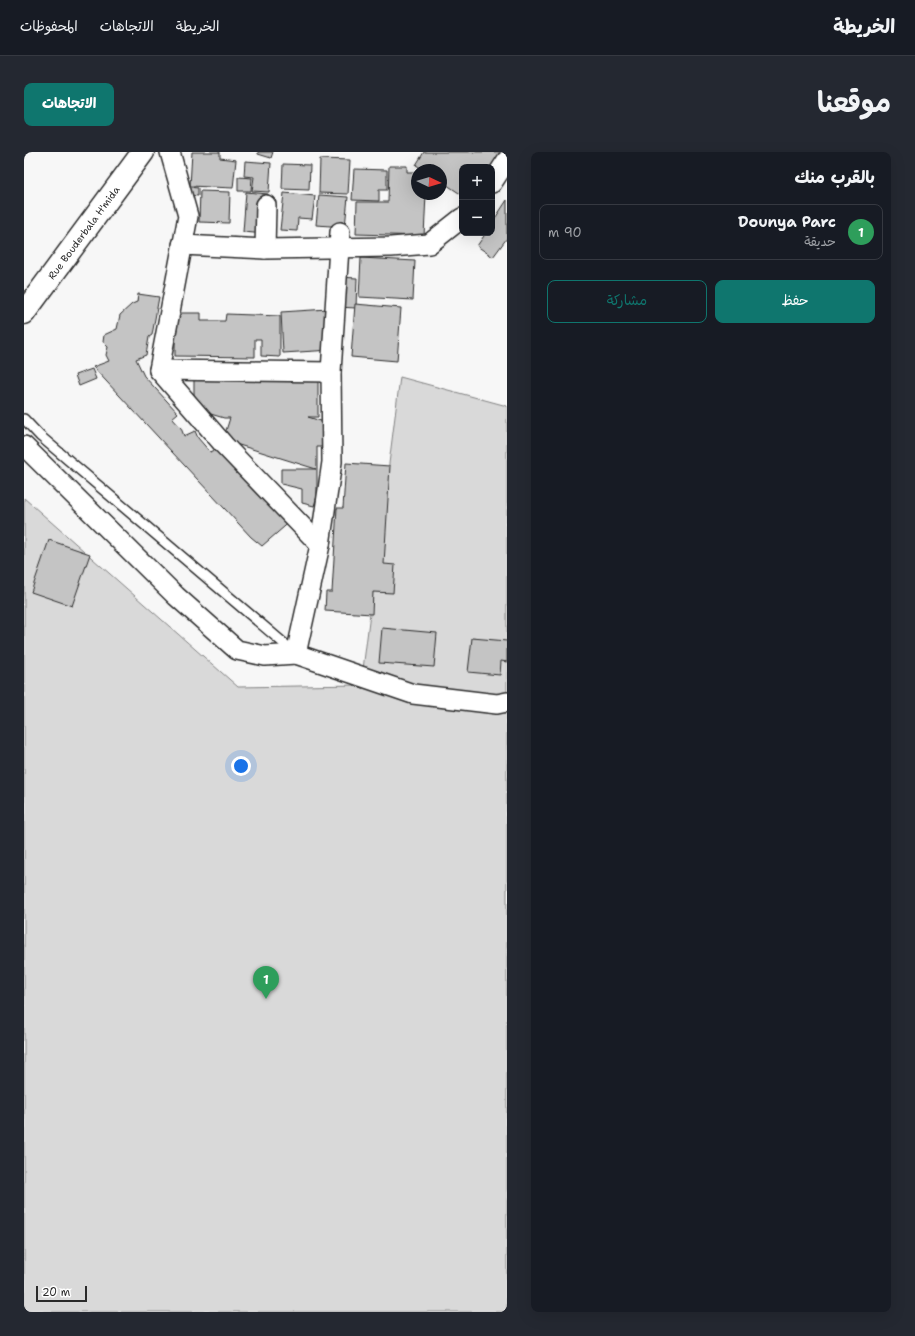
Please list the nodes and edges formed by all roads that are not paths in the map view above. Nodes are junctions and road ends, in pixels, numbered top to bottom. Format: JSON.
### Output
{"nodes":[{"id":1,"x":143,"y":152,"type":"edge"},
{"id":2,"x":170,"y":152,"type":"edge"},
{"id":3,"x":507,"y":160,"type":"edge"},
{"id":4,"x":495,"y":178,"type":"edge"},
{"id":5,"x":266,"y":205,"type":"dead end"},
{"id":6,"x":459,"y":220,"type":"edge"},
{"id":7,"x":339,"y":240,"type":"junction"},
{"id":8,"x":182,"y":245,"type":"junction"},
{"id":9,"x":265,"y":249,"type":"junction"},
{"id":10,"x":24,"y":313,"type":"edge"},
{"id":11,"x":159,"y":370,"type":"junction"},
{"id":12,"x":331,"y":372,"type":"junction"},
{"id":13,"x":24,"y":419,"type":"edge"},
{"id":14,"x":24,"y":446,"type":"edge"},
{"id":15,"x":320,"y":545,"type":"junction"},
{"id":16,"x":296,"y":654,"type":"junction"},
{"id":17,"x":507,"y":702,"type":"edge"}],
"edges":[{"from":1,"to":10,"type":"main road","name":"Rue Bouderbala H'mida"},
{"from":2,"to":8,"type":"street"},
{"from":3,"to":4,"type":"street"},
{"from":5,"to":9,"type":"street"},
{"from":6,"to":7,"type":"street"},
{"from":7,"to":9,"type":"street"},
{"from":7,"to":12,"type":"street"},
{"from":8,"to":9,"type":"street"},
{"from":8,"to":11,"type":"street"},
{"from":11,"to":12,"type":"street"},
{"from":11,"to":15,"type":"street"},
{"from":12,"to":15,"type":"street"},
{"from":13,"to":16,"type":"lane"},
{"from":14,"to":16,"type":"street"},
{"from":15,"to":16,"type":"street"},
{"from":16,"to":17,"type":"street"}]}
